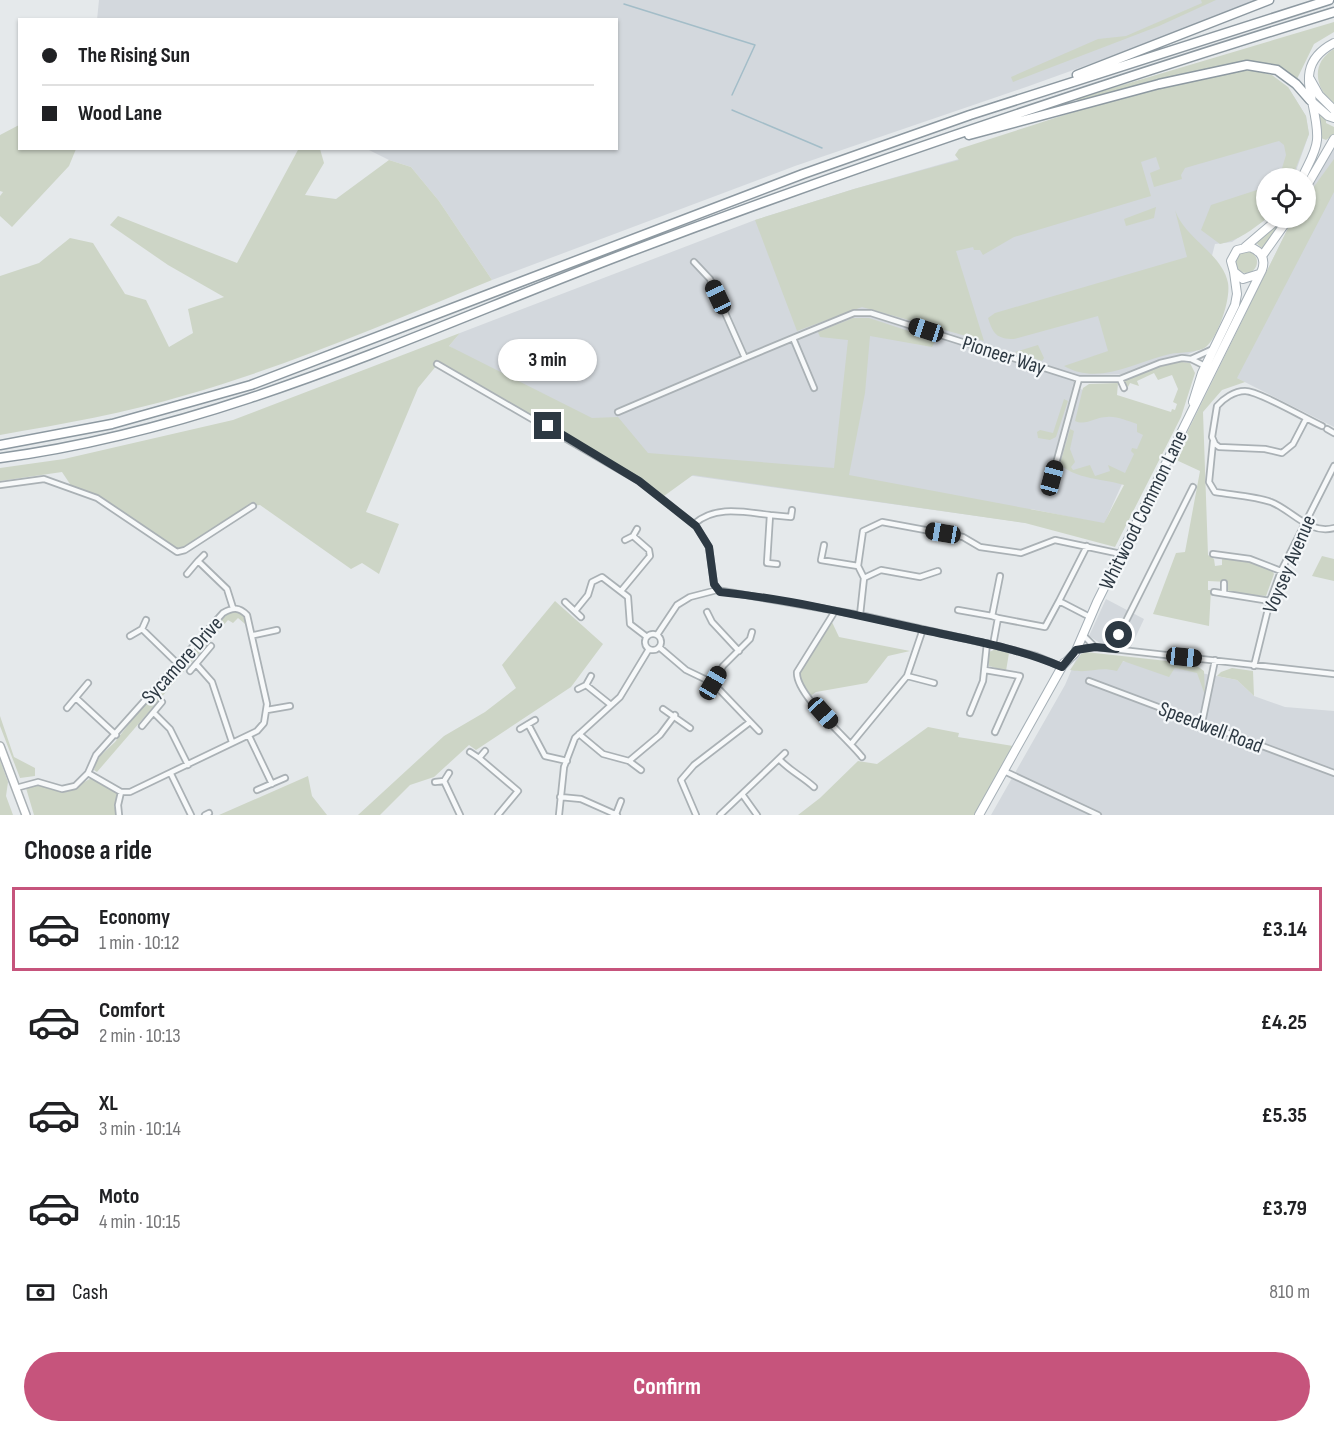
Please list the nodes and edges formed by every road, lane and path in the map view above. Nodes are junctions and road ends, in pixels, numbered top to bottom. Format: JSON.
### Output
{"nodes":[{"id":1,"x":1269,"y":0,"type":"edge"},
{"id":2,"x":1329,"y":0,"type":"edge"},
{"id":3,"x":1334,"y":12,"type":"edge"},
{"id":4,"x":1334,"y":43,"type":"edge"},
{"id":5,"x":1309,"y":78,"type":"junction"},
{"id":6,"x":1310,"y":100,"type":"junction"},
{"id":7,"x":1334,"y":110,"type":"edge"},
{"id":8,"x":970,"y":115,"type":"junction"},
{"id":9,"x":1334,"y":118,"type":"edge"},
{"id":10,"x":1334,"y":139,"type":"edge"},
{"id":11,"x":894,"y":155,"type":"junction"},
{"id":12,"x":1306,"y":168,"type":"edge"},
{"id":13,"x":1316,"y":170,"type":"edge"},
{"id":14,"x":1267,"y":228,"type":"edge"},
{"id":15,"x":1282,"y":228,"type":"edge"},
{"id":16,"x":1245,"y":247,"type":"junction"},
{"id":17,"x":1262,"y":256,"type":"junction"},
{"id":18,"x":694,"y":262,"type":"dead end"},
{"id":19,"x":1234,"y":272,"type":"junction"},
{"id":20,"x":1259,"y":274,"type":"junction"},
{"id":21,"x":793,"y":338,"type":"junction"},
{"id":22,"x":1214,"y":348,"type":"junction"},
{"id":23,"x":745,"y":358,"type":"junction"},
{"id":24,"x":1220,"y":358,"type":"junction"},
{"id":25,"x":1191,"y":359,"type":"junction"},
{"id":26,"x":437,"y":364,"type":"dead end"},
{"id":27,"x":1202,"y":368,"type":"junction"},
{"id":28,"x":1079,"y":379,"type":"junction"},
{"id":29,"x":1120,"y":379,"type":"junction"},
{"id":30,"x":814,"y":388,"type":"dead end"},
{"id":31,"x":1124,"y":388,"type":"dead end"},
{"id":32,"x":618,"y":412,"type":"dead end"},
{"id":33,"x":1188,"y":418,"type":"junction"},
{"id":34,"x":1306,"y":419,"type":"junction"},
{"id":35,"x":1334,"y":433,"type":"edge"},
{"id":36,"x":1213,"y":441,"type":"junction"},
{"id":37,"x":0,"y":445,"type":"edge"},
{"id":38,"x":0,"y":458,"type":"edge"},
{"id":39,"x":1334,"y":466,"type":"edge"},
{"id":40,"x":1052,"y":478,"type":"dead end"},
{"id":41,"x":0,"y":485,"type":"edge"},
{"id":42,"x":1193,"y":490,"type":"dead end"},
{"id":43,"x":253,"y":506,"type":"dead end"},
{"id":44,"x":792,"y":510,"type":"dead end"},
{"id":45,"x":770,"y":515,"type":"junction"},
{"id":46,"x":694,"y":524,"type":"junction"},
{"id":47,"x":1304,"y":524,"type":"junction"},
{"id":48,"x":1334,"y":528,"type":"edge"},
{"id":49,"x":637,"y":529,"type":"dead end"},
{"id":50,"x":633,"y":536,"type":"junction"},
{"id":51,"x":625,"y":540,"type":"dead end"},
{"id":52,"x":824,"y":545,"type":"dead end"},
{"id":53,"x":1087,"y":546,"type":"junction"},
{"id":54,"x":1121,"y":554,"type":"junction"},
{"id":55,"x":1213,"y":554,"type":"dead end"},
{"id":56,"x":204,"y":555,"type":"dead end"},
{"id":57,"x":821,"y":560,"type":"junction"},
{"id":58,"x":198,"y":561,"type":"junction"},
{"id":59,"x":777,"y":564,"type":"dead end"},
{"id":60,"x":858,"y":566,"type":"junction"},
{"id":61,"x":819,"y":569,"type":"dead end"},
{"id":62,"x":939,"y":571,"type":"dead end"},
{"id":63,"x":1281,"y":571,"type":"junction"},
{"id":64,"x":187,"y":574,"type":"dead end"},
{"id":65,"x":1000,"y":576,"type":"dead end"},
{"id":66,"x":864,"y":578,"type":"junction"},
{"id":67,"x":1224,"y":583,"type":"dead end"},
{"id":68,"x":717,"y":590,"type":"junction"},
{"id":69,"x":621,"y":591,"type":"junction"},
{"id":70,"x":1214,"y":592,"type":"dead end"},
{"id":71,"x":1224,"y":593,"type":"junction"},
{"id":72,"x":1059,"y":601,"type":"junction"},
{"id":73,"x":1270,"y":601,"type":"junction"},
{"id":74,"x":565,"y":602,"type":"dead end"},
{"id":75,"x":1097,"y":602,"type":"junction"},
{"id":76,"x":233,"y":608,"type":"junction"},
{"id":77,"x":958,"y":610,"type":"dead end"},
{"id":78,"x":575,"y":611,"type":"junction"},
{"id":79,"x":835,"y":611,"type":"junction"},
{"id":80,"x":707,"y":612,"type":"dead end"},
{"id":81,"x":860,"y":615,"type":"junction"},
{"id":82,"x":992,"y":616,"type":"junction"},
{"id":83,"x":1088,"y":616,"type":"junction"},
{"id":84,"x":581,"y":617,"type":"dead end"},
{"id":85,"x":998,"y":618,"type":"junction"},
{"id":86,"x":146,"y":620,"type":"dead end"},
{"id":87,"x":142,"y":628,"type":"junction"},
{"id":88,"x":923,"y":629,"type":"junction"},
{"id":89,"x":277,"y":630,"type":"dead end"},
{"id":90,"x":752,"y":632,"type":"dead end"},
{"id":91,"x":657,"y":634,"type":"junction"},
{"id":92,"x":254,"y":635,"type":"junction"},
{"id":93,"x":130,"y":636,"type":"dead end"},
{"id":94,"x":647,"y":637,"type":"junction"},
{"id":95,"x":1080,"y":643,"type":"junction"},
{"id":96,"x":990,"y":644,"type":"junction"},
{"id":97,"x":211,"y":646,"type":"dead end"},
{"id":98,"x":660,"y":647,"type":"junction"},
{"id":99,"x":1095,"y":647,"type":"junction"},
{"id":100,"x":649,"y":649,"type":"junction"},
{"id":101,"x":1116,"y":649,"type":"junction"},
{"id":102,"x":739,"y":651,"type":"junction"},
{"id":103,"x":1215,"y":660,"type":"junction"},
{"id":104,"x":178,"y":664,"type":"junction"},
{"id":105,"x":196,"y":664,"type":"junction"},
{"id":106,"x":1062,"y":666,"type":"junction"},
{"id":107,"x":1254,"y":666,"type":"junction"},
{"id":108,"x":985,"y":670,"type":"junction"},
{"id":109,"x":190,"y":671,"type":"dead end"},
{"id":110,"x":1334,"y":674,"type":"edge"},
{"id":111,"x":591,"y":676,"type":"dead end"},
{"id":112,"x":907,"y":676,"type":"junction"},
{"id":113,"x":1089,"y":681,"type":"dead end"},
{"id":114,"x":88,"y":683,"type":"dead end"},
{"id":115,"x":713,"y":683,"type":"junction"},
{"id":116,"x":934,"y":683,"type":"dead end"},
{"id":117,"x":586,"y":685,"type":"junction"},
{"id":118,"x":578,"y":689,"type":"dead end"},
{"id":119,"x":76,"y":698,"type":"junction"},
{"id":120,"x":162,"y":702,"type":"dead end"},
{"id":121,"x":611,"y":705,"type":"junction"},
{"id":122,"x":290,"y":706,"type":"dead end"},
{"id":123,"x":67,"y":708,"type":"dead end"},
{"id":124,"x":663,"y":709,"type":"dead end"},
{"id":125,"x":267,"y":710,"type":"junction"},
{"id":126,"x":154,"y":713,"type":"junction"},
{"id":127,"x":970,"y":713,"type":"dead end"},
{"id":128,"x":675,"y":716,"type":"junction"},
{"id":129,"x":535,"y":720,"type":"dead end"},
{"id":130,"x":750,"y":722,"type":"junction"},
{"id":131,"x":1202,"y":723,"type":"junction"},
{"id":132,"x":528,"y":724,"type":"junction"},
{"id":133,"x":142,"y":726,"type":"dead end"},
{"id":134,"x":690,"y":728,"type":"dead end"},
{"id":135,"x":520,"y":729,"type":"dead end"},
{"id":136,"x":759,"y":731,"type":"dead end"},
{"id":137,"x":995,"y":732,"type":"dead end"},
{"id":138,"x":579,"y":734,"type":"junction"},
{"id":139,"x":116,"y":735,"type":"junction"},
{"id":140,"x":249,"y":736,"type":"junction"},
{"id":141,"x":232,"y":742,"type":"junction"},
{"id":142,"x":851,"y":744,"type":"junction"},
{"id":143,"x":0,"y":746,"type":"edge"},
{"id":144,"x":485,"y":751,"type":"dead end"},
{"id":145,"x":471,"y":752,"type":"dead end"},
{"id":146,"x":785,"y":753,"type":"dead end"},
{"id":147,"x":862,"y":757,"type":"dead end"},
{"id":148,"x":479,"y":758,"type":"junction"},
{"id":149,"x":779,"y":759,"type":"junction"},
{"id":150,"x":567,"y":761,"type":"junction"},
{"id":151,"x":629,"y":761,"type":"junction"},
{"id":152,"x":188,"y":765,"type":"junction"},
{"id":153,"x":641,"y":770,"type":"dead end"},
{"id":154,"x":1004,"y":771,"type":"junction"},
{"id":155,"x":449,"y":773,"type":"dead end"},
{"id":156,"x":1334,"y":773,"type":"edge"},
{"id":157,"x":88,"y":774,"type":"junction"},
{"id":158,"x":171,"y":774,"type":"junction"},
{"id":159,"x":285,"y":778,"type":"dead end"},
{"id":160,"x":444,"y":781,"type":"junction"},
{"id":161,"x":435,"y":782,"type":"dead end"},
{"id":162,"x":272,"y":784,"type":"junction"},
{"id":163,"x":814,"y":787,"type":"dead end"},
{"id":164,"x":16,"y":788,"type":"junction"},
{"id":165,"x":257,"y":790,"type":"dead end"},
{"id":166,"x":121,"y":792,"type":"junction"},
{"id":167,"x":742,"y":794,"type":"junction"},
{"id":168,"x":560,"y":796,"type":"junction"},
{"id":169,"x":621,"y":801,"type":"dead end"},
{"id":170,"x":26,"y":815,"type":"edge"},
{"id":171,"x":119,"y":815,"type":"edge"},
{"id":172,"x":191,"y":815,"type":"edge"},
{"id":173,"x":460,"y":815,"type":"edge"},
{"id":174,"x":498,"y":815,"type":"edge"},
{"id":175,"x":559,"y":815,"type":"edge"},
{"id":176,"x":617,"y":815,"type":"edge"},
{"id":177,"x":696,"y":815,"type":"edge"},
{"id":178,"x":720,"y":815,"type":"edge"},
{"id":179,"x":757,"y":815,"type":"edge"},
{"id":180,"x":979,"y":815,"type":"edge"},
{"id":181,"x":1098,"y":815,"type":"edge"}],
"edges":[{"from":1,"to":8,"type":"highway"},
{"from":2,"to":8,"type":"highway"},
{"from":3,"to":11,"type":"highway"},
{"from":4,"to":5,"type":"main road"},
{"from":5,"to":6,"type":"main road"},
{"from":5,"to":7,"type":"main road"},
{"from":6,"to":9,"type":"main road"},
{"from":6,"to":11,"type":"highway"},
{"from":6,"to":12,"type":"main road"},
{"from":8,"to":37,"type":"highway"},
{"from":10,"to":13,"type":"main road"},
{"from":11,"to":38,"type":"highway"},
{"from":14,"to":16,"type":"main road"},
{"from":15,"to":17,"type":"main road"},
{"from":16,"to":17,"type":"main road"},
{"from":16,"to":19,"type":"main road"},
{"from":17,"to":20,"type":"main road"},
{"from":18,"to":23,"type":"street"},
{"from":19,"to":20,"type":"main road"},
{"from":19,"to":22,"type":"main road","name":"Whitwood Common Lane"},
{"from":20,"to":24,"type":"main road","name":"Whitwood Common Lane"},
{"from":21,"to":23,"type":"street","name":"Pioneer Way"},
{"from":21,"to":28,"type":"street","name":"Pioneer Way"},
{"from":21,"to":30,"type":"street"},
{"from":22,"to":25,"type":"street","name":"Pioneer Way"},
{"from":22,"to":27,"type":"main road","name":"Whitwood Common Lane"},
{"from":23,"to":32,"type":"street","name":"Pioneer Way"},
{"from":24,"to":27,"type":"street"},
{"from":24,"to":33,"type":"main road","name":"Whitwood Common Lane"},
{"from":25,"to":27,"type":"street"},
{"from":25,"to":29,"type":"street","name":"Pioneer Way"},
{"from":26,"to":46,"type":"street"},
{"from":27,"to":33,"type":"main road","name":"Whitwood Common Lane"},
{"from":28,"to":29,"type":"street","name":"Pioneer Way"},
{"from":28,"to":40,"type":"street"},
{"from":29,"to":31,"type":"street"},
{"from":33,"to":54,"type":"main road","name":"Whitwood Common Lane"},
{"from":34,"to":35,"type":"street"},
{"from":34,"to":36,"type":"street"},
{"from":34,"to":36,"type":"street"},
{"from":36,"to":47,"type":"street"},
{"from":39,"to":47,"type":"street","name":"Voysey Avenue"},
{"from":41,"to":43,"type":"street"},
{"from":42,"to":101,"type":"street"},
{"from":44,"to":45,"type":"street"},
{"from":45,"to":46,"type":"street"},
{"from":45,"to":59,"type":"street"},
{"from":46,"to":68,"type":"street"},
{"from":47,"to":48,"type":"street"},
{"from":47,"to":63,"type":"street","name":"Voysey Avenue"},
{"from":49,"to":50,"type":"street"},
{"from":50,"to":51,"type":"street"},
{"from":50,"to":69,"type":"street"},
{"from":52,"to":57,"type":"street"},
{"from":53,"to":54,"type":"street"},
{"from":53,"to":60,"type":"street"},
{"from":53,"to":72,"type":"street"},
{"from":54,"to":75,"type":"main road","name":"Whitwood Common Lane"},
{"from":55,"to":63,"type":"street"},
{"from":56,"to":58,"type":"street"},
{"from":57,"to":60,"type":"street"},
{"from":57,"to":61,"type":"street"},
{"from":58,"to":64,"type":"street"},
{"from":58,"to":76,"type":"street"},
{"from":60,"to":66,"type":"street"},
{"from":62,"to":66,"type":"street"},
{"from":63,"to":73,"type":"street","name":"Voysey Avenue"},
{"from":65,"to":82,"type":"street"},
{"from":66,"to":81,"type":"street"},
{"from":67,"to":71,"type":"street"},
{"from":68,"to":79,"type":"street"},
{"from":68,"to":91,"type":"street"},
{"from":69,"to":78,"type":"street"},
{"from":69,"to":94,"type":"street"},
{"from":70,"to":71,"type":"street"},
{"from":71,"to":73,"type":"street"},
{"from":72,"to":83,"type":"street"},
{"from":72,"to":85,"type":"street"},
{"from":73,"to":107,"type":"street","name":"Voysey Avenue"},
{"from":74,"to":78,"type":"street"},
{"from":75,"to":83,"type":"main road","name":"Whitwood Common Lane"},
{"from":75,"to":95,"type":"main road","name":"Whitwood Common Lane"},
{"from":76,"to":92,"type":"street","name":"Sycamore Drive"},
{"from":76,"to":104,"type":"street","name":"Sycamore Drive"},
{"from":77,"to":82,"type":"street"},
{"from":78,"to":84,"type":"street"},
{"from":79,"to":81,"type":"street"},
{"from":79,"to":142,"type":"street"},
{"from":80,"to":102,"type":"street"},
{"from":81,"to":88,"type":"street"},
{"from":82,"to":85,"type":"street"},
{"from":83,"to":95,"type":"main road","name":"Whitwood Common Lane"},
{"from":85,"to":96,"type":"street"},
{"from":86,"to":87,"type":"street"},
{"from":87,"to":93,"type":"street"},
{"from":87,"to":104,"type":"street"},
{"from":88,"to":96,"type":"street"},
{"from":88,"to":112,"type":"street"},
{"from":89,"to":92,"type":"street"},
{"from":90,"to":102,"type":"street"},
{"from":91,"to":94,"type":"street"},
{"from":91,"to":98,"type":"street"},
{"from":92,"to":125,"type":"street","name":"Sycamore Drive"},
{"from":94,"to":100,"type":"street"},
{"from":95,"to":99,"type":"street"},
{"from":95,"to":99,"type":"street"},
{"from":95,"to":106,"type":"main road","name":"Whitwood Common Lane"},
{"from":96,"to":106,"type":"street"},
{"from":96,"to":108,"type":"street"},
{"from":97,"to":105,"type":"street"},
{"from":98,"to":100,"type":"street"},
{"from":98,"to":115,"type":"street"},
{"from":99,"to":101,"type":"street"},
{"from":100,"to":121,"type":"street"},
{"from":101,"to":103,"type":"street"},
{"from":102,"to":115,"type":"street"},
{"from":103,"to":107,"type":"street"},
{"from":103,"to":131,"type":"street"},
{"from":104,"to":139,"type":"street","name":"Sycamore Drive"},
{"from":105,"to":109,"type":"street"},
{"from":105,"to":141,"type":"street"},
{"from":106,"to":154,"type":"main road","name":"Whitwood Common Lane"},
{"from":107,"to":110,"type":"street"},
{"from":108,"to":127,"type":"street"},
{"from":108,"to":137,"type":"street"},
{"from":111,"to":117,"type":"street"},
{"from":112,"to":116,"type":"street"},
{"from":112,"to":142,"type":"street"},
{"from":113,"to":131,"type":"street","name":"Speedwell Road"},
{"from":114,"to":119,"type":"street"},
{"from":115,"to":130,"type":"street"},
{"from":117,"to":118,"type":"street"},
{"from":117,"to":121,"type":"street"},
{"from":119,"to":123,"type":"street"},
{"from":119,"to":139,"type":"street"},
{"from":120,"to":126,"type":"street"},
{"from":121,"to":138,"type":"street"},
{"from":122,"to":125,"type":"street"},
{"from":124,"to":128,"type":"street"},
{"from":125,"to":140,"type":"street"},
{"from":126,"to":133,"type":"street"},
{"from":126,"to":152,"type":"street"},
{"from":128,"to":134,"type":"street"},
{"from":128,"to":151,"type":"street"},
{"from":129,"to":132,"type":"street"},
{"from":130,"to":136,"type":"street"},
{"from":130,"to":177,"type":"street"},
{"from":131,"to":156,"type":"street","name":"Speedwell Road"},
{"from":132,"to":135,"type":"street"},
{"from":132,"to":150,"type":"street"},
{"from":138,"to":150,"type":"street"},
{"from":138,"to":151,"type":"street"},
{"from":139,"to":157,"type":"street","name":"Sycamore Drive"},
{"from":140,"to":141,"type":"street"},
{"from":140,"to":162,"type":"street"},
{"from":141,"to":152,"type":"street"},
{"from":142,"to":147,"type":"street"},
{"from":143,"to":164,"type":"main road"},
{"from":144,"to":148,"type":"street"},
{"from":145,"to":148,"type":"street"},
{"from":146,"to":149,"type":"street"},
{"from":148,"to":174,"type":"street"},
{"from":149,"to":163,"type":"street"},
{"from":149,"to":167,"type":"street"},
{"from":150,"to":168,"type":"street"},
{"from":151,"to":153,"type":"street"},
{"from":152,"to":158,"type":"street"},
{"from":154,"to":180,"type":"main road","name":"Whitwood Common Lane"},
{"from":154,"to":181,"type":"street"},
{"from":155,"to":160,"type":"street"},
{"from":157,"to":164,"type":"street","name":"Sycamore Drive"},
{"from":157,"to":166,"type":"street"},
{"from":158,"to":166,"type":"street"},
{"from":158,"to":172,"type":"street"},
{"from":159,"to":162,"type":"street"},
{"from":160,"to":161,"type":"street"},
{"from":160,"to":173,"type":"street"},
{"from":162,"to":165,"type":"street"},
{"from":164,"to":170,"type":"main road"},
{"from":166,"to":171,"type":"street"},
{"from":167,"to":178,"type":"street"},
{"from":167,"to":179,"type":"street"},
{"from":168,"to":175,"type":"street"},
{"from":168,"to":176,"type":"street"},
{"from":169,"to":176,"type":"street"}]}
